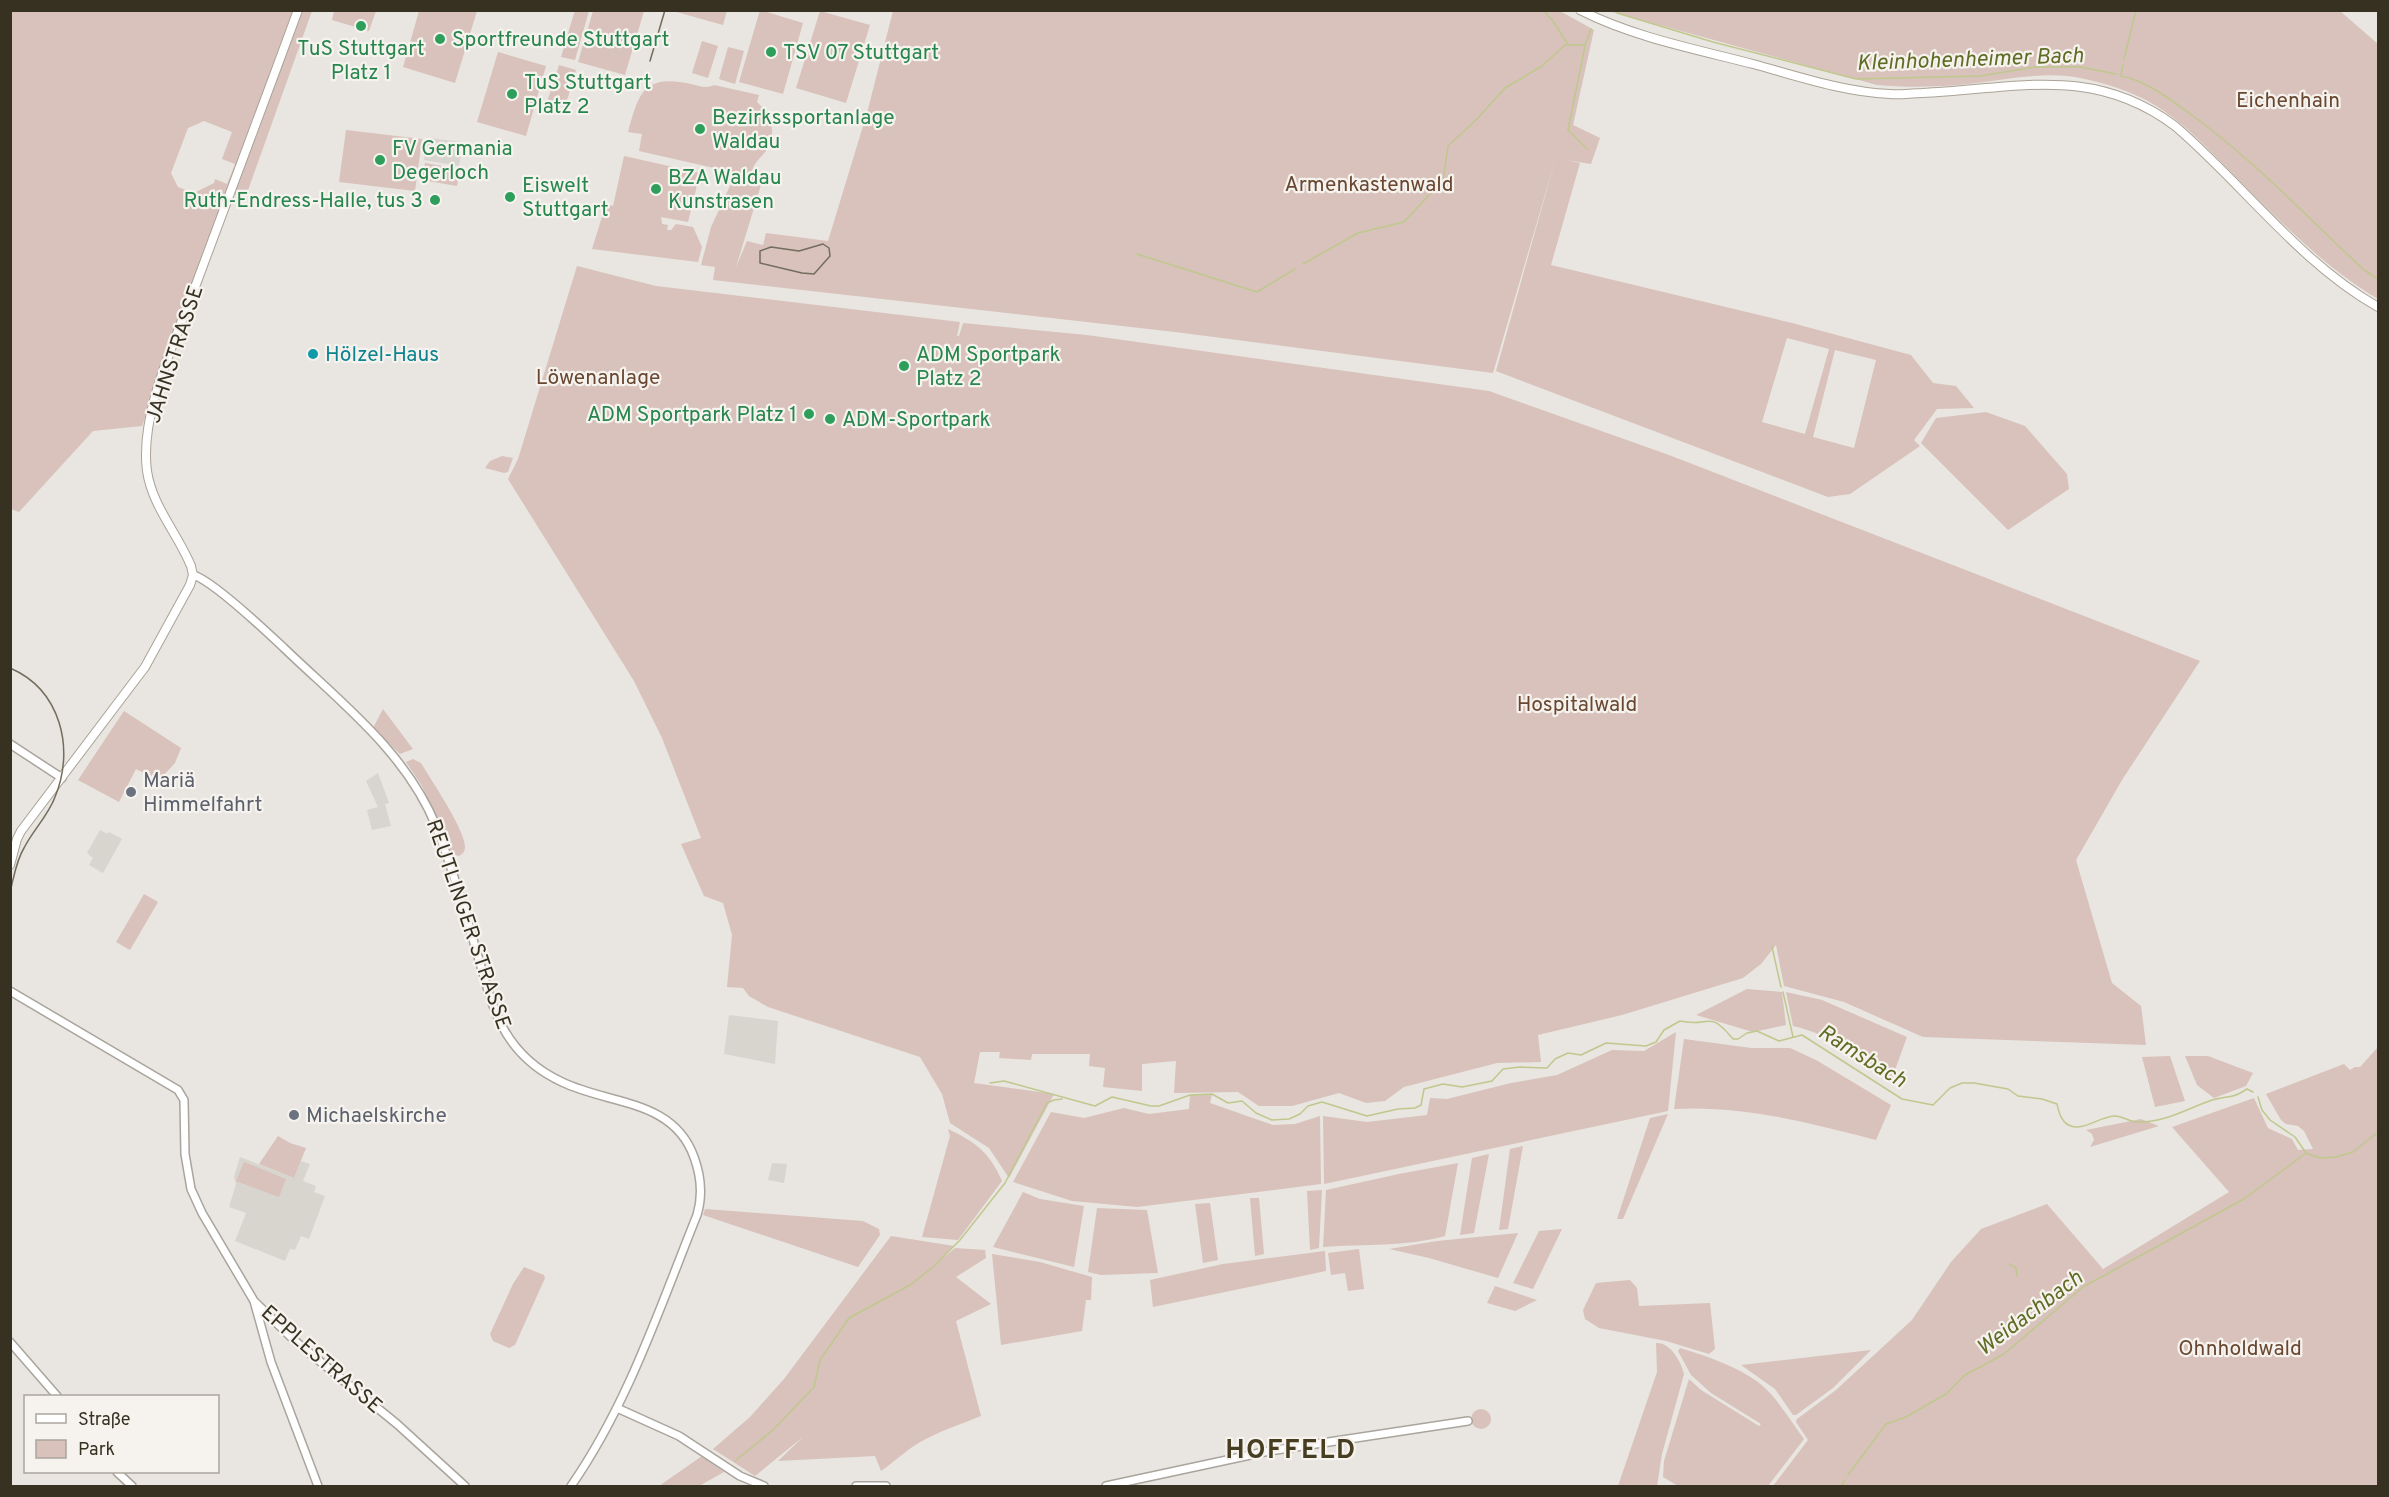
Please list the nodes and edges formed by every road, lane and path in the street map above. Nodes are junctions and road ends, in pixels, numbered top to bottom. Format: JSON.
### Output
{"nodes":[{"id":1,"x":298,"y":10,"type":"edge"},
{"id":2,"x":1580,"y":10,"type":"edge"},
{"id":3,"x":2379,"y":307,"type":"edge"},
{"id":4,"x":192,"y":574,"type":"junction"},
{"id":5,"x":10,"y":744,"type":"edge"},
{"id":6,"x":62,"y":778,"type":"junction"},
{"id":7,"x":10,"y":865,"type":"edge"},
{"id":8,"x":10,"y":991,"type":"edge"},
{"id":9,"x":254,"y":1301,"type":"junction"},
{"id":10,"x":10,"y":1342,"type":"edge"},
{"id":11,"x":56,"y":1395,"type":"edge"},
{"id":12,"x":617,"y":1408,"type":"junction"},
{"id":13,"x":1468,"y":1421,"type":"dead end"},
{"id":14,"x":118,"y":1473,"type":"edge"},
{"id":15,"x":132,"y":1486,"type":"edge"},
{"id":16,"x":318,"y":1486,"type":"edge"},
{"id":17,"x":465,"y":1486,"type":"edge"},
{"id":18,"x":571,"y":1486,"type":"edge"},
{"id":19,"x":764,"y":1486,"type":"edge"},
{"id":20,"x":856,"y":1486,"type":"edge"},
{"id":21,"x":886,"y":1486,"type":"edge"},
{"id":22,"x":1106,"y":1486,"type":"edge"}],
"edges":[{"from":1,"to":4,"type":"main road","name":"JAHNSTRASSE"},
{"from":2,"to":3,"type":"main road"},
{"from":4,"to":6,"type":"main road"},
{"from":4,"to":12,"type":"street","name":"REUTLINGER STRASSE"},
{"from":5,"to":6,"type":"street"},
{"from":6,"to":7,"type":"main road"},
{"from":8,"to":9,"type":"street","name":"EPPLESTRASSE"},
{"from":9,"to":16,"type":"street"},
{"from":9,"to":17,"type":"street","name":"EPPLESTRASSE"},
{"from":10,"to":11,"type":"street"},
{"from":12,"to":18,"type":"street","name":"REUTLINGER STRASSE"},
{"from":12,"to":19,"type":"street"},
{"from":13,"to":22,"type":"street"},
{"from":14,"to":15,"type":"street"},
{"from":20,"to":21,"type":"street"}]}
